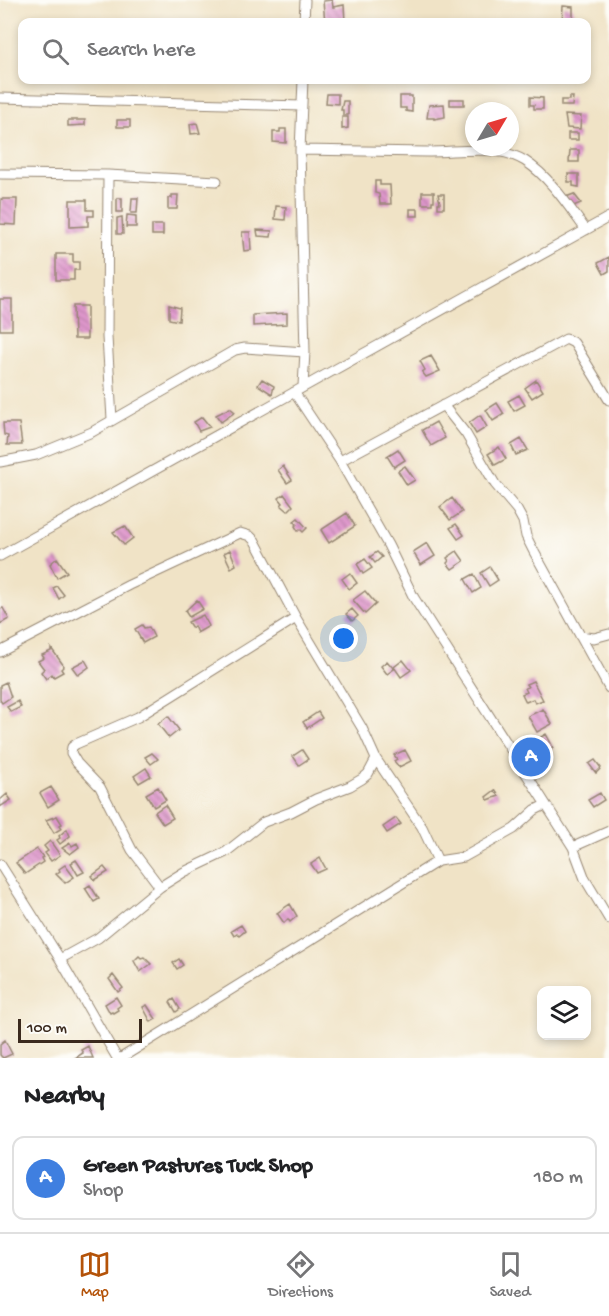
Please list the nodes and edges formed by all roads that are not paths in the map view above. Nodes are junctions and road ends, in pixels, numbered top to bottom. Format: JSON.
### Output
{"nodes":[{"id":1,"x":305,"y":0,"type":"edge"},
{"id":2,"x":304,"y":18,"type":"edge"},
{"id":3,"x":303,"y":84,"type":"edge"},
{"id":4,"x":0,"y":98,"type":"edge"},
{"id":5,"x":302,"y":106,"type":"junction"},
{"id":6,"x":300,"y":150,"type":"junction"},
{"id":7,"x":0,"y":174,"type":"edge"},
{"id":8,"x":108,"y":175,"type":"junction"},
{"id":9,"x":217,"y":181,"type":"dead end"},
{"id":10,"x":609,"y":217,"type":"edge"},
{"id":11,"x":586,"y":230,"type":"junction"},
{"id":12,"x":305,"y":352,"type":"junction"},
{"id":13,"x":298,"y":389,"type":"junction"},
{"id":14,"x":609,"y":400,"type":"edge"},
{"id":15,"x":443,"y":405,"type":"junction"},
{"id":16,"x":112,"y":419,"type":"junction"},
{"id":17,"x":340,"y":461,"type":"junction"},
{"id":18,"x":0,"y":462,"type":"edge"},
{"id":19,"x":0,"y":556,"type":"edge"},
{"id":20,"x":296,"y":618,"type":"junction"},
{"id":21,"x":609,"y":634,"type":"edge"},
{"id":22,"x":580,"y":636,"type":"junction"},
{"id":23,"x":0,"y":652,"type":"edge"},
{"id":24,"x":609,"y":688,"type":"edge"},
{"id":25,"x":376,"y":759,"type":"junction"},
{"id":26,"x":545,"y":804,"type":"junction"},
{"id":27,"x":609,"y":831,"type":"edge"},
{"id":28,"x":573,"y":847,"type":"junction"},
{"id":29,"x":438,"y":861,"type":"junction"},
{"id":30,"x":0,"y":864,"type":"edge"},
{"id":31,"x":160,"y":887,"type":"junction"},
{"id":32,"x":609,"y":919,"type":"edge"},
{"id":33,"x":60,"y":959,"type":"junction"},
{"id":34,"x":119,"y":1058,"type":"edge"}],
"edges":[{"from":1,"to":2,"type":"street"},
{"from":3,"to":5,"type":"street"},
{"from":4,"to":5,"type":"street"},
{"from":5,"to":6,"type":"street"},
{"from":6,"to":11,"type":"street"},
{"from":6,"to":12,"type":"street"},
{"from":7,"to":8,"type":"street"},
{"from":8,"to":9,"type":"street"},
{"from":8,"to":16,"type":"street"},
{"from":10,"to":11,"type":"street"},
{"from":11,"to":13,"type":"street"},
{"from":12,"to":13,"type":"street"},
{"from":12,"to":16,"type":"street"},
{"from":13,"to":17,"type":"street"},
{"from":13,"to":19,"type":"street"},
{"from":14,"to":15,"type":"street"},
{"from":15,"to":17,"type":"street"},
{"from":15,"to":22,"type":"street"},
{"from":16,"to":18,"type":"street"},
{"from":17,"to":26,"type":"street"},
{"from":20,"to":23,"type":"street"},
{"from":20,"to":25,"type":"street"},
{"from":20,"to":31,"type":"street"},
{"from":21,"to":22,"type":"street"},
{"from":22,"to":24,"type":"street"},
{"from":25,"to":29,"type":"street"},
{"from":25,"to":31,"type":"street"},
{"from":26,"to":28,"type":"street"},
{"from":26,"to":29,"type":"street"},
{"from":27,"to":28,"type":"street"},
{"from":28,"to":32,"type":"street"},
{"from":29,"to":34,"type":"street"},
{"from":30,"to":33,"type":"street"},
{"from":31,"to":33,"type":"street"},
{"from":33,"to":34,"type":"street"}]}
